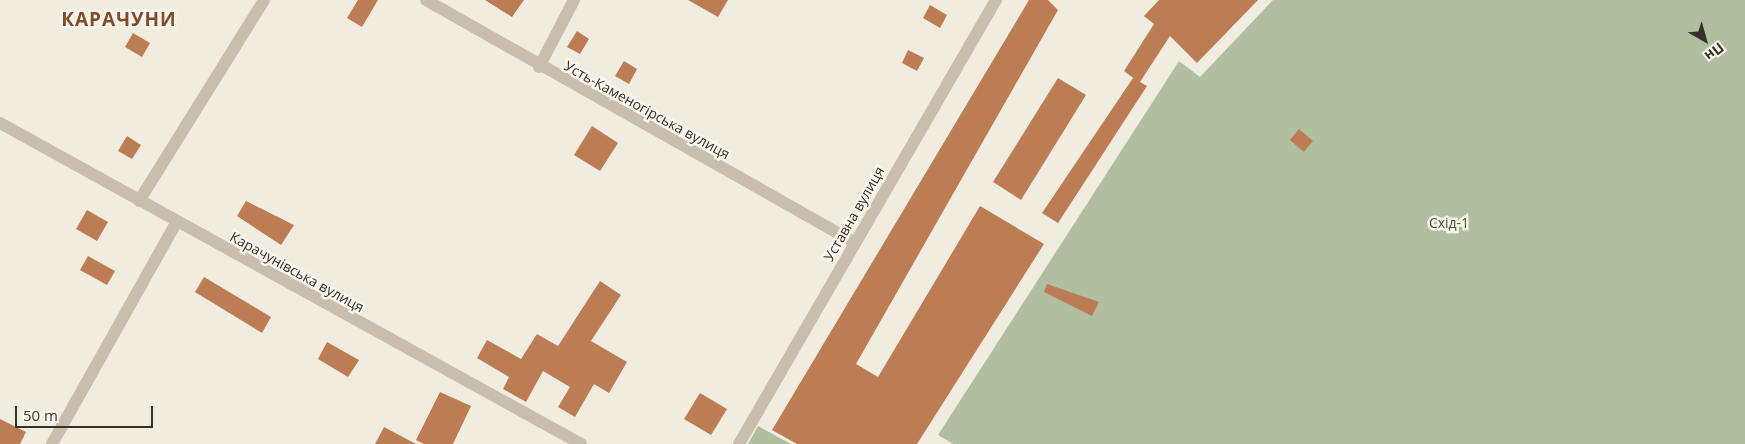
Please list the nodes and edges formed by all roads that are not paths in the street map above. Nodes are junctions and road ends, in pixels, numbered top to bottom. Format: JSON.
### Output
{"nodes":[{"id":1,"x":264,"y":0,"type":"edge"},
{"id":2,"x":426,"y":0,"type":"edge"},
{"id":3,"x":574,"y":0,"type":"edge"},
{"id":4,"x":996,"y":0,"type":"edge"},
{"id":5,"x":539,"y":67,"type":"junction"},
{"id":6,"x":0,"y":123,"type":"edge"},
{"id":7,"x":139,"y":201,"type":"junction"},
{"id":8,"x":176,"y":223,"type":"junction"},
{"id":9,"x":856,"y":243,"type":"junction"},
{"id":10,"x":52,"y":444,"type":"edge"},
{"id":11,"x":581,"y":444,"type":"edge"},
{"id":12,"x":739,"y":444,"type":"edge"}],
"edges":[{"from":1,"to":7,"type":"street"},
{"from":2,"to":5,"type":"street","name":"Усть-Каменогірська вулиця"},
{"from":3,"to":5,"type":"street"},
{"from":4,"to":9,"type":"street","name":"Уставна вулиця"},
{"from":5,"to":9,"type":"street","name":"Усть-Каменогірська вулиця"},
{"from":6,"to":7,"type":"street","name":"Карачунівська вулиця"},
{"from":7,"to":8,"type":"street","name":"Карачунівська вулиця"},
{"from":8,"to":10,"type":"street"},
{"from":8,"to":11,"type":"street","name":"Карачунівська вулиця"},
{"from":9,"to":12,"type":"street","name":"Уставна вулиця"}]}
